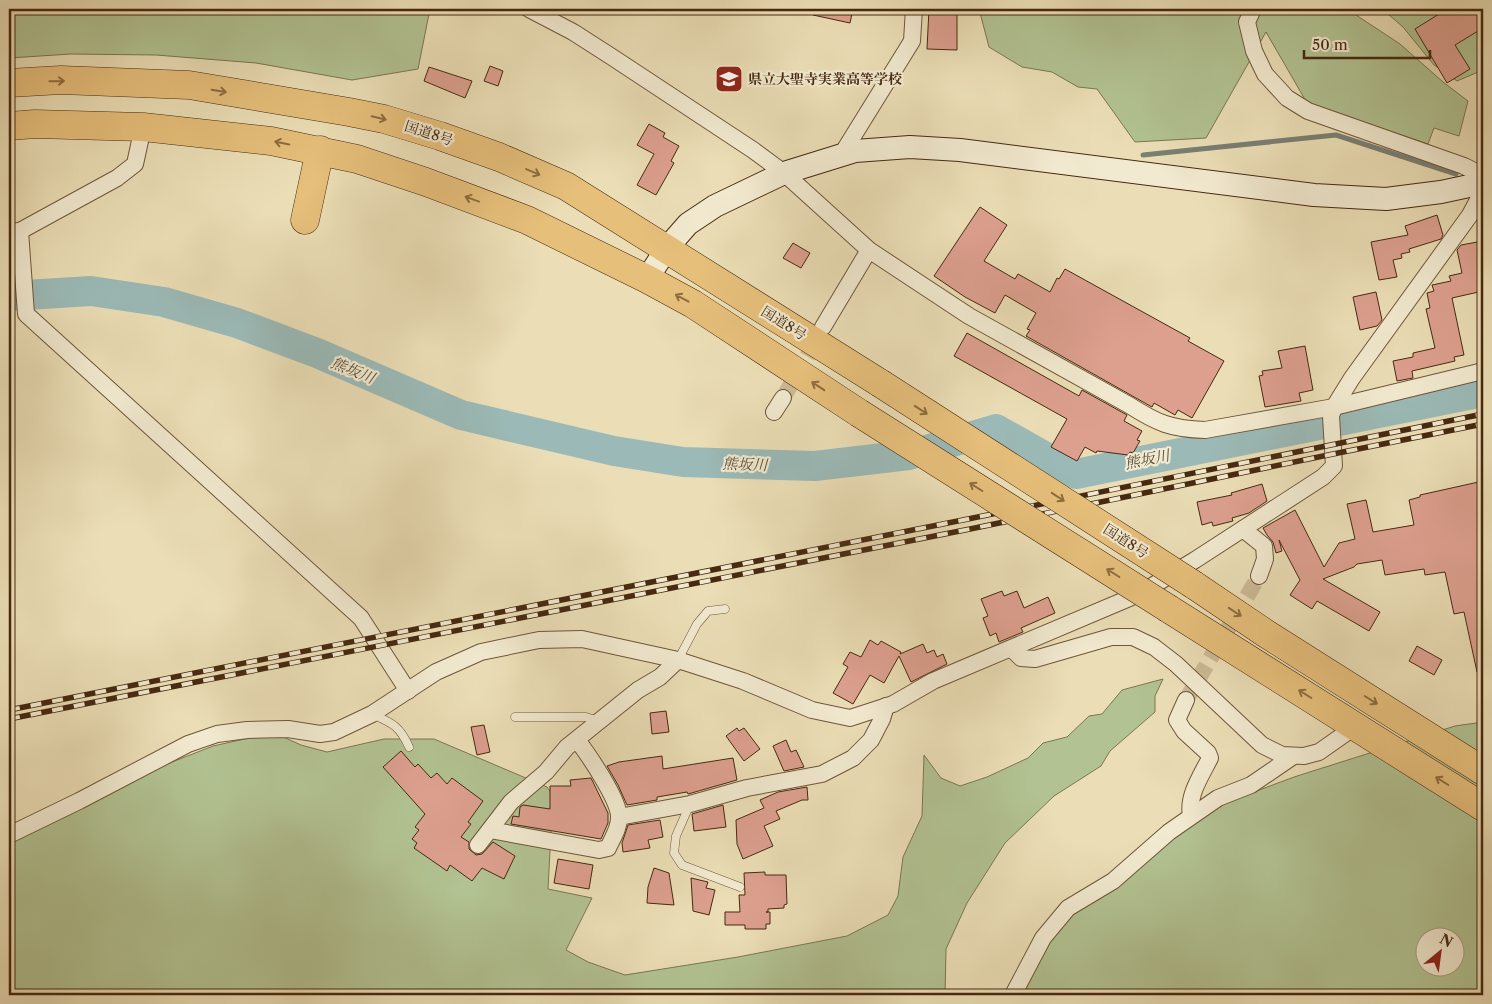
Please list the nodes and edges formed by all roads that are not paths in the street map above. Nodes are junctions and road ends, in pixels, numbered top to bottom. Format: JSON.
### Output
{"nodes":[{"id":1,"x":529,"y":9,"type":"edge"},
{"id":2,"x":914,"y":9,"type":"edge"},
{"id":3,"x":1253,"y":9,"type":"edge"},
{"id":4,"x":9,"y":83,"type":"edge"},
{"id":5,"x":9,"y":126,"type":"edge"},
{"id":6,"x":143,"y":127,"type":"junction"},
{"id":7,"x":320,"y":150,"type":"junction"},
{"id":8,"x":842,"y":154,"type":"junction"},
{"id":9,"x":784,"y":173,"type":"junction"},
{"id":10,"x":1483,"y":183,"type":"edge"},
{"id":11,"x":305,"y":220,"type":"dead end"},
{"id":12,"x":14,"y":231,"type":"edge"},
{"id":13,"x":667,"y":248,"type":"junction"},
{"id":14,"x":869,"y":250,"type":"junction"},
{"id":15,"x":646,"y":279,"type":"junction"},
{"id":16,"x":823,"y":327,"type":"tunnel mouth"},
{"id":17,"x":1483,"y":371,"type":"edge"},
{"id":18,"x":1332,"y":418,"type":"junction"},
{"id":19,"x":1243,"y":529,"type":"junction"},
{"id":20,"x":1260,"y":576,"type":"tunnel mouth"},
{"id":21,"x":724,"y":609,"type":"dead end"},
{"id":22,"x":1012,"y":648,"type":"junction"},
{"id":23,"x":678,"y":660,"type":"junction"},
{"id":24,"x":408,"y":691,"type":"junction"},
{"id":25,"x":1186,"y":700,"type":"tunnel mouth"},
{"id":26,"x":886,"y":706,"type":"junction"},
{"id":27,"x":372,"y":714,"type":"junction"},
{"id":28,"x":515,"y":717,"type":"dead end"},
{"id":29,"x":599,"y":721,"type":"junction"},
{"id":30,"x":1356,"y":726,"type":"junction"},
{"id":31,"x":577,"y":740,"type":"junction"},
{"id":32,"x":409,"y":747,"type":"dead end"},
{"id":33,"x":1292,"y":757,"type":"junction"},
{"id":34,"x":1483,"y":771,"type":"edge"},
{"id":35,"x":690,"y":804,"type":"junction"},
{"id":36,"x":1483,"y":807,"type":"edge"},
{"id":37,"x":1191,"y":816,"type":"junction"},
{"id":38,"x":620,"y":817,"type":"junction"},
{"id":39,"x":490,"y":830,"type":"junction"},
{"id":40,"x":9,"y":835,"type":"edge"},
{"id":41,"x":478,"y":846,"type":"dead end"},
{"id":42,"x":740,"y":888,"type":"dead end"},
{"id":43,"x":1013,"y":995,"type":"edge"}],
"edges":[{"from":1,"to":9,"type":"street"},
{"from":2,"to":8,"type":"street"},
{"from":3,"to":10,"type":"street"},
{"from":4,"to":13,"type":"highway","name":"国道8号","one_way":true},
{"from":5,"to":6,"type":"highway"},
{"from":7,"to":6,"type":"highway","one_way":true},
{"from":6,"to":12,"type":"street"},
{"from":7,"to":11,"type":"highway"},
{"from":15,"to":7,"type":"highway","one_way":true},
{"from":8,"to":9,"type":"street"},
{"from":8,"to":10,"type":"street"},
{"from":9,"to":13,"type":"street"},
{"from":9,"to":14,"type":"street"},
{"from":10,"to":18,"type":"street"},
{"from":12,"to":24,"type":"street"},
{"from":13,"to":15,"type":"street"},
{"from":13,"to":34,"type":"highway","name":"国道8号","one_way":true,"bridge":true},
{"from":14,"to":16,"type":"street"},
{"from":14,"to":18,"type":"street"},
{"from":30,"to":15,"type":"highway","one_way":true,"bridge":true},
{"from":17,"to":18,"type":"street"},
{"from":18,"to":19,"type":"street"},
{"from":19,"to":20,"type":"street"},
{"from":19,"to":22,"type":"street"},
{"from":21,"to":23,"type":"lane"},
{"from":22,"to":26,"type":"street"},
{"from":22,"to":33,"type":"street"},
{"from":23,"to":24,"type":"street"},
{"from":23,"to":26,"type":"street"},
{"from":23,"to":29,"type":"street"},
{"from":24,"to":27,"type":"street"},
{"from":25,"to":37,"type":"street"},
{"from":26,"to":35,"type":"street"},
{"from":27,"to":32,"type":"lane"},
{"from":27,"to":40,"type":"street"},
{"from":28,"to":29,"type":"lane"},
{"from":29,"to":31,"type":"street"},
{"from":30,"to":33,"type":"street"},
{"from":36,"to":30,"type":"highway","one_way":true},
{"from":31,"to":38,"type":"street"},
{"from":31,"to":39,"type":"street"},
{"from":33,"to":37,"type":"street"},
{"from":35,"to":38,"type":"street"},
{"from":35,"to":42,"type":"lane"},
{"from":37,"to":43,"type":"street"},
{"from":38,"to":39,"type":"street"},
{"from":39,"to":41,"type":"street"}]}
